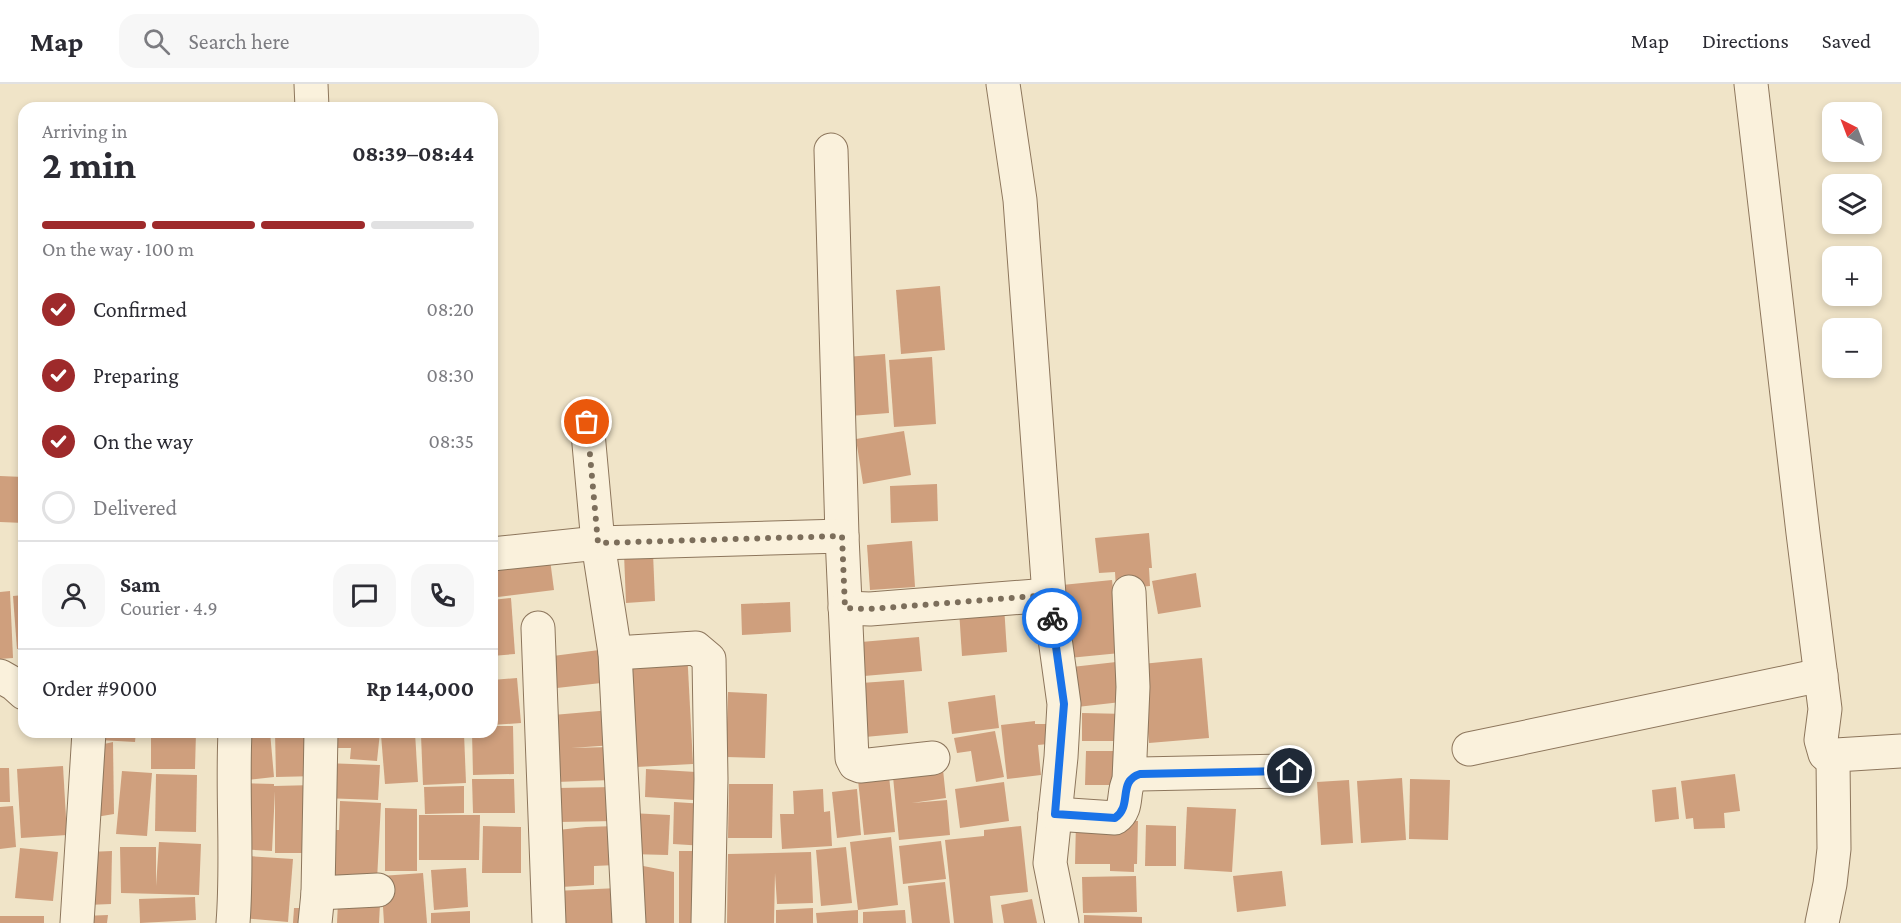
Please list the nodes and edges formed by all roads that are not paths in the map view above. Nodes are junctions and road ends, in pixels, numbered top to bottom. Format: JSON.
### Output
{"nodes":[{"id":1,"x":311,"y":84,"type":"edge"},
{"id":2,"x":1004,"y":84,"type":"edge"},
{"id":3,"x":1751,"y":84,"type":"edge"},
{"id":4,"x":312,"y":102,"type":"edge"},
{"id":5,"x":831,"y":150,"type":"dead end"},
{"id":6,"x":587,"y":422,"type":"dead end"},
{"id":7,"x":842,"y":536,"type":"junction"},
{"id":8,"x":598,"y":543,"type":"junction"},
{"id":9,"x":498,"y":553,"type":"edge"},
{"id":10,"x":1129,"y":592,"type":"dead end"},
{"id":11,"x":1049,"y":595,"type":"junction"},
{"id":12,"x":845,"y":608,"type":"junction"},
{"id":13,"x":538,"y":628,"type":"dead end"},
{"id":14,"x":615,"y":653,"type":"junction"},
{"id":15,"x":1821,"y":675,"type":"junction"},
{"id":16,"x":0,"y":676,"type":"edge"},
{"id":17,"x":18,"y":688,"type":"edge"},
{"id":18,"x":89,"y":738,"type":"edge"},
{"id":19,"x":235,"y":738,"type":"edge"},
{"id":20,"x":321,"y":738,"type":"edge"},
{"id":21,"x":1469,"y":749,"type":"dead end"},
{"id":22,"x":1901,"y":751,"type":"edge"},
{"id":23,"x":933,"y":758,"type":"dead end"},
{"id":24,"x":1833,"y":760,"type":"junction"},
{"id":25,"x":1290,"y":771,"type":"dead end"},
{"id":26,"x":1129,"y":780,"type":"junction"},
{"id":27,"x":1055,"y":814,"type":"junction"},
{"id":28,"x":378,"y":890,"type":"dead end"},
{"id":29,"x":316,"y":908,"type":"edge"},
{"id":30,"x":77,"y":923,"type":"edge"},
{"id":31,"x":233,"y":923,"type":"edge"},
{"id":32,"x":549,"y":923,"type":"edge"},
{"id":33,"x":629,"y":923,"type":"edge"},
{"id":34,"x":708,"y":923,"type":"edge"},
{"id":35,"x":1062,"y":923,"type":"edge"},
{"id":36,"x":1822,"y":923,"type":"edge"}],
"edges":[{"from":1,"to":4,"type":"street"},
{"from":2,"to":11,"type":"street"},
{"from":3,"to":15,"type":"street"},
{"from":5,"to":7,"type":"street"},
{"from":6,"to":8,"type":"street"},
{"from":7,"to":8,"type":"street"},
{"from":7,"to":12,"type":"street"},
{"from":8,"to":9,"type":"street"},
{"from":8,"to":14,"type":"street"},
{"from":10,"to":26,"type":"street"},
{"from":11,"to":12,"type":"street"},
{"from":11,"to":27,"type":"street"},
{"from":12,"to":23,"type":"street"},
{"from":13,"to":32,"type":"street"},
{"from":14,"to":33,"type":"street"},
{"from":14,"to":34,"type":"street"},
{"from":15,"to":21,"type":"street"},
{"from":15,"to":24,"type":"street"},
{"from":16,"to":17,"type":"street"},
{"from":18,"to":30,"type":"street"},
{"from":19,"to":31,"type":"street"},
{"from":20,"to":29,"type":"street"},
{"from":22,"to":24,"type":"street"},
{"from":24,"to":36,"type":"street"},
{"from":25,"to":26,"type":"street"},
{"from":26,"to":27,"type":"street"},
{"from":27,"to":35,"type":"street"},
{"from":28,"to":29,"type":"street"}]}
